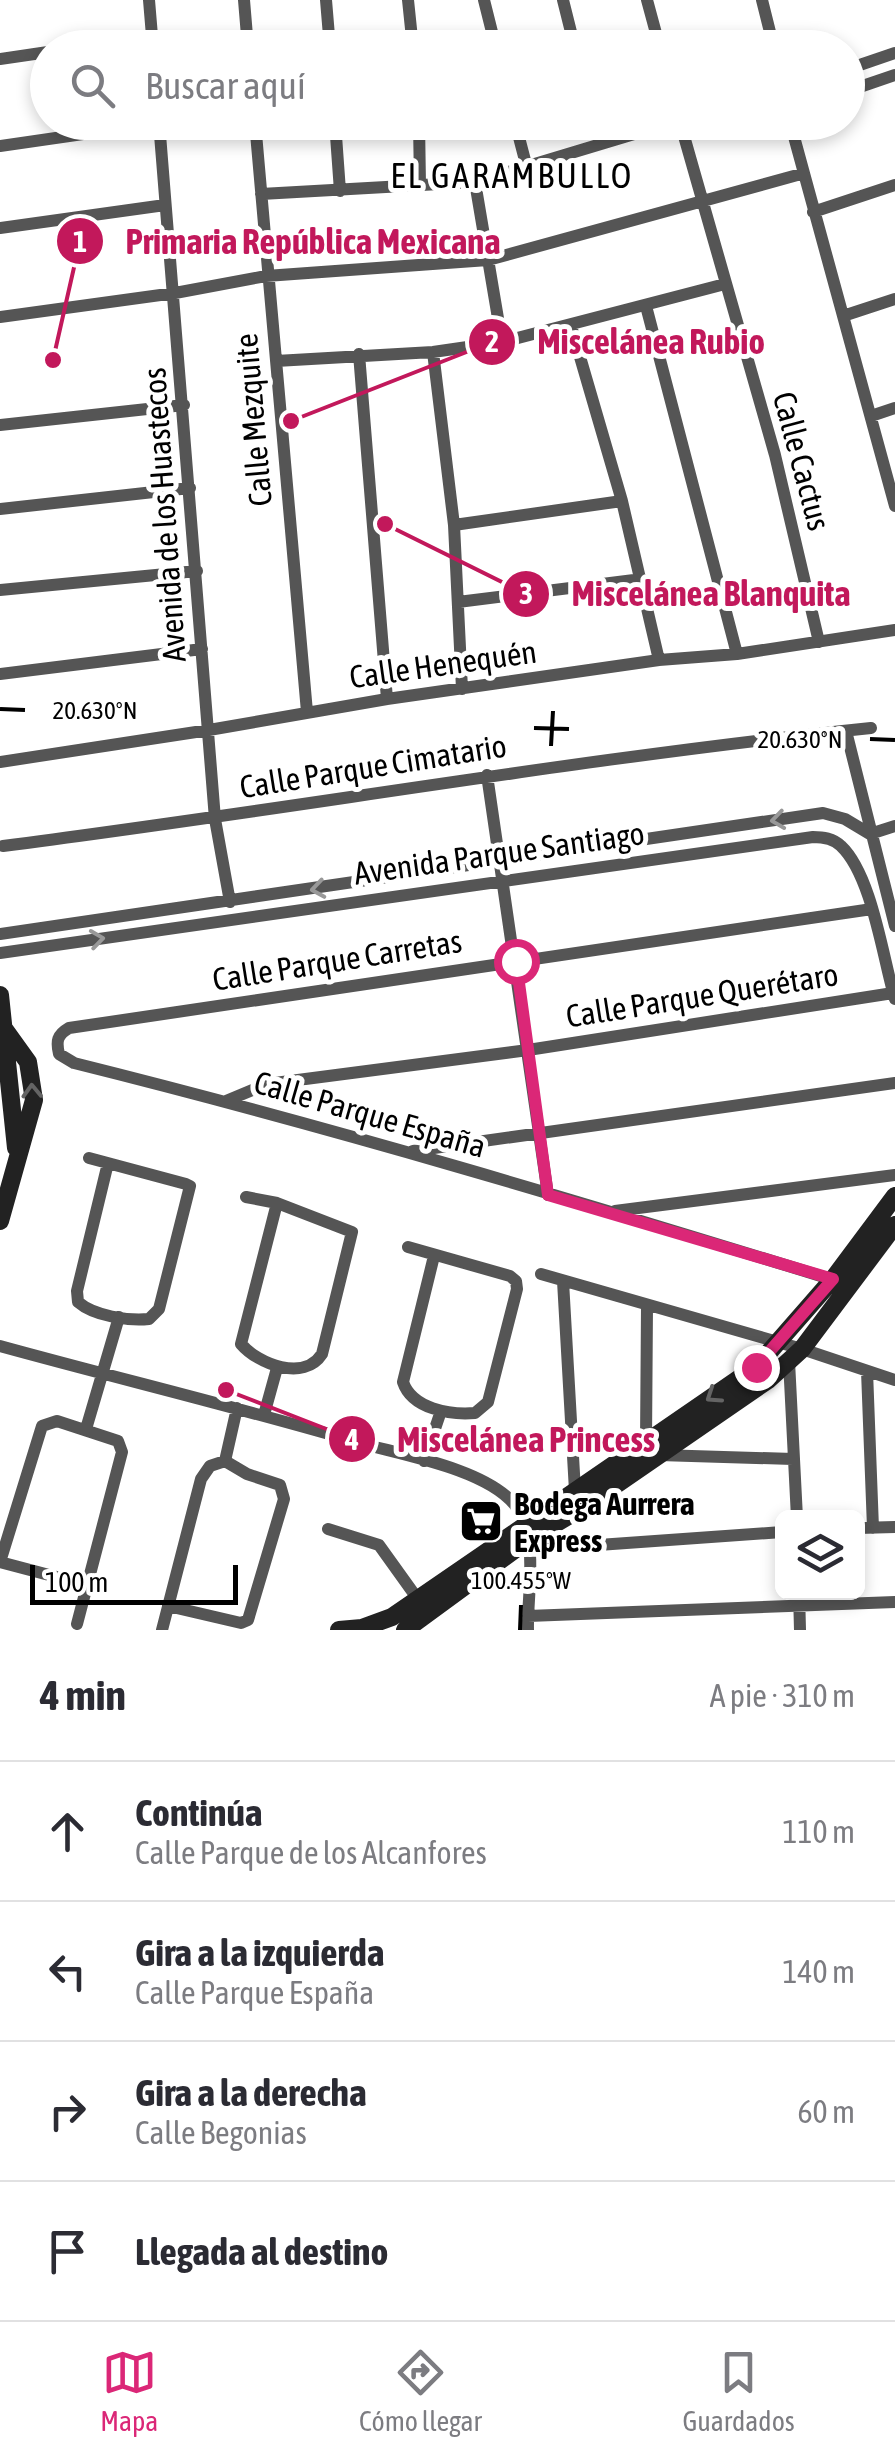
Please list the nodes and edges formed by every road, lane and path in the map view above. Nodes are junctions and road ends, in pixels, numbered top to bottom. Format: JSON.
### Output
{"nodes":[{"id":1,"x":149,"y":0,"type":"edge"},
{"id":2,"x":244,"y":0,"type":"edge"},
{"id":3,"x":326,"y":0,"type":"edge"},
{"id":4,"x":408,"y":0,"type":"edge"},
{"id":5,"x":484,"y":0,"type":"edge"},
{"id":6,"x":562,"y":0,"type":"edge"},
{"id":7,"x":646,"y":0,"type":"edge"},
{"id":8,"x":762,"y":0,"type":"edge"},
{"id":9,"x":151,"y":30,"type":"edge"},
{"id":10,"x":246,"y":30,"type":"edge"},
{"id":11,"x":328,"y":30,"type":"edge"},
{"id":12,"x":410,"y":30,"type":"edge"},
{"id":13,"x":492,"y":30,"type":"edge"},
{"id":14,"x":570,"y":30,"type":"edge"},
{"id":15,"x":655,"y":30,"type":"edge"},
{"id":16,"x":770,"y":30,"type":"edge"},
{"id":17,"x":895,"y":53,"type":"edge"},
{"id":18,"x":30,"y":55,"type":"edge"},
{"id":19,"x":0,"y":59,"type":"edge"},
{"id":20,"x":865,"y":63,"type":"edge"},
{"id":21,"x":895,"y":74,"type":"edge"},
{"id":22,"x":865,"y":85,"type":"edge"},
{"id":23,"x":41,"y":140,"type":"edge"},
{"id":24,"x":160,"y":140,"type":"edge"},
{"id":25,"x":256,"y":140,"type":"edge"},
{"id":26,"x":336,"y":140,"type":"edge"},
{"id":27,"x":419,"y":140,"type":"edge"},
{"id":28,"x":520,"y":140,"type":"edge"},
{"id":29,"x":600,"y":140,"type":"edge"},
{"id":30,"x":615,"y":140,"type":"edge"},
{"id":31,"x":683,"y":140,"type":"edge"},
{"id":32,"x":794,"y":140,"type":"edge"},
{"id":33,"x":601,"y":144,"type":"junction"},
{"id":34,"x":0,"y":146,"type":"edge"},
{"id":35,"x":527,"y":168,"type":"junction"},
{"id":36,"x":801,"y":174,"type":"junction"},
{"id":37,"x":475,"y":182,"type":"junction"},
{"id":38,"x":420,"y":184,"type":"junction"},
{"id":39,"x":895,"y":185,"type":"edge"},
{"id":40,"x":340,"y":191,"type":"junction"},
{"id":41,"x":261,"y":194,"type":"junction"},
{"id":42,"x":704,"y":198,"type":"junction"},
{"id":43,"x":166,"y":205,"type":"junction"},
{"id":44,"x":813,"y":212,"type":"junction"},
{"id":45,"x":0,"y":228,"type":"edge"},
{"id":46,"x":488,"y":260,"type":"junction"},
{"id":47,"x":266,"y":276,"type":"junction"},
{"id":48,"x":724,"y":284,"type":"junction"},
{"id":49,"x":175,"y":293,"type":"junction"},
{"id":50,"x":895,"y":298,"type":"edge"},
{"id":51,"x":646,"y":306,"type":"junction"},
{"id":52,"x":843,"y":316,"type":"junction"},
{"id":53,"x":0,"y":317,"type":"edge"},
{"id":54,"x":571,"y":326,"type":"junction"},
{"id":55,"x":502,"y":342,"type":"junction"},
{"id":56,"x":434,"y":352,"type":"junction"},
{"id":57,"x":359,"y":354,"type":"junction"},
{"id":58,"x":276,"y":361,"type":"junction"},
{"id":59,"x":184,"y":405,"type":"junction"},
{"id":60,"x":895,"y":408,"type":"edge"},
{"id":61,"x":871,"y":416,"type":"junction"},
{"id":62,"x":0,"y":424,"type":"edge"},
{"id":63,"x":190,"y":488,"type":"junction"},
{"id":64,"x":622,"y":502,"type":"junction"},
{"id":65,"x":895,"y":506,"type":"edge"},
{"id":66,"x":0,"y":509,"type":"edge"},
{"id":67,"x":454,"y":525,"type":"junction"},
{"id":68,"x":197,"y":570,"type":"junction"},
{"id":69,"x":642,"y":579,"type":"junction"},
{"id":70,"x":0,"y":590,"type":"edge"},
{"id":71,"x":458,"y":602,"type":"junction"},
{"id":72,"x":895,"y":630,"type":"edge"},
{"id":73,"x":819,"y":642,"type":"junction"},
{"id":74,"x":202,"y":649,"type":"junction"},
{"id":75,"x":737,"y":654,"type":"junction"},
{"id":76,"x":659,"y":660,"type":"junction"},
{"id":77,"x":0,"y":674,"type":"edge"},
{"id":78,"x":462,"y":689,"type":"junction"},
{"id":79,"x":387,"y":698,"type":"junction"},
{"id":80,"x":307,"y":712,"type":"junction"},
{"id":81,"x":871,"y":728,"type":"dead end"},
{"id":82,"x":209,"y":730,"type":"junction"},
{"id":83,"x":846,"y":731,"type":"junction"},
{"id":84,"x":0,"y":762,"type":"edge"},
{"id":85,"x":488,"y":775,"type":"junction"},
{"id":86,"x":215,"y":819,"type":"junction"},
{"id":87,"x":895,"y":826,"type":"edge"},
{"id":88,"x":870,"y":834,"type":"junction"},
{"id":89,"x":4,"y":846,"type":"dead end"},
{"id":90,"x":501,"y":861,"type":"junction"},
{"id":91,"x":504,"y":880,"type":"junction"},
{"id":92,"x":230,"y":902,"type":"junction"},
{"id":93,"x":872,"y":909,"type":"junction"},
{"id":94,"x":895,"y":926,"type":"edge"},
{"id":95,"x":0,"y":934,"type":"edge"},
{"id":96,"x":0,"y":952,"type":"edge"},
{"id":97,"x":516,"y":961,"type":"junction"},
{"id":98,"x":0,"y":994,"type":"edge"},
{"id":99,"x":894,"y":996,"type":"edge"},
{"id":100,"x":56,"y":1042,"type":"joint"},
{"id":101,"x":528,"y":1050,"type":"junction"},
{"id":102,"x":895,"y":1083,"type":"edge"},
{"id":103,"x":225,"y":1101,"type":"junction"},
{"id":104,"x":540,"y":1134,"type":"junction"},
{"id":105,"x":406,"y":1152,"type":"junction"},
{"id":106,"x":89,"y":1158,"type":"dead end"},
{"id":107,"x":108,"y":1163,"type":"junction"},
{"id":108,"x":895,"y":1176,"type":"edge"},
{"id":109,"x":548,"y":1195,"type":"junction"},
{"id":110,"x":895,"y":1196,"type":"edge"},
{"id":111,"x":246,"y":1197,"type":"dead end"},
{"id":112,"x":277,"y":1203,"type":"junction"},
{"id":113,"x":609,"y":1212,"type":"junction"},
{"id":114,"x":0,"y":1222,"type":"edge"},
{"id":115,"x":895,"y":1224,"type":"edge"},
{"id":116,"x":408,"y":1247,"type":"dead end"},
{"id":117,"x":434,"y":1256,"type":"junction"},
{"id":118,"x":542,"y":1274,"type":"dead end"},
{"id":119,"x":563,"y":1281,"type":"junction"},
{"id":120,"x":841,"y":1282,"type":"junction"},
{"id":121,"x":647,"y":1306,"type":"junction"},
{"id":122,"x":119,"y":1317,"type":"junction"},
{"id":123,"x":780,"y":1343,"type":"junction"},
{"id":124,"x":0,"y":1346,"type":"edge"},
{"id":125,"x":795,"y":1355,"type":"junction"},
{"id":126,"x":277,"y":1368,"type":"junction"},
{"id":127,"x":867,"y":1372,"type":"junction"},
{"id":128,"x":102,"y":1374,"type":"junction"},
{"id":129,"x":895,"y":1380,"type":"edge"},
{"id":130,"x":237,"y":1408,"type":"junction"},
{"id":131,"x":442,"y":1410,"type":"junction"},
{"id":132,"x":264,"y":1415,"type":"junction"},
{"id":133,"x":86,"y":1429,"type":"junction"},
{"id":134,"x":652,"y":1449,"type":"junction"},
{"id":135,"x":794,"y":1459,"type":"junction"},
{"id":136,"x":225,"y":1462,"type":"junction"},
{"id":137,"x":424,"y":1462,"type":"junction"},
{"id":138,"x":580,"y":1499,"type":"junction"},
{"id":139,"x":797,"y":1510,"type":"edge"},
{"id":140,"x":865,"y":1528,"type":"edge"},
{"id":141,"x":874,"y":1528,"type":"junction"},
{"id":142,"x":895,"y":1528,"type":"edge"},
{"id":143,"x":328,"y":1529,"type":"dead end"},
{"id":144,"x":775,"y":1532,"type":"edge"},
{"id":145,"x":527,"y":1538,"type":"junction"},
{"id":146,"x":0,"y":1562,"type":"edge"},
{"id":147,"x":86,"y":1585,"type":"junction"},
{"id":148,"x":416,"y":1598,"type":"junction"},
{"id":149,"x":799,"y":1600,"type":"edge"},
{"id":150,"x":895,"y":1602,"type":"edge"},
{"id":151,"x":168,"y":1606,"type":"junction"},
{"id":152,"x":528,"y":1623,"type":"edge"},
{"id":153,"x":77,"y":1624,"type":"dead end"},
{"id":154,"x":361,"y":1629,"type":"edge"},
{"id":155,"x":162,"y":1630,"type":"edge"},
{"id":156,"x":340,"y":1630,"type":"edge"},
{"id":157,"x":405,"y":1630,"type":"edge"},
{"id":158,"x":800,"y":1630,"type":"edge"}],
"edges":[{"from":1,"to":9,"type":"street"},
{"from":2,"to":10,"type":"street"},
{"from":3,"to":11,"type":"street"},
{"from":4,"to":12,"type":"street"},
{"from":5,"to":13,"type":"street"},
{"from":6,"to":14,"type":"street"},
{"from":7,"to":15,"type":"street"},
{"from":8,"to":16,"type":"street"},
{"from":17,"to":20,"type":"street"},
{"from":18,"to":19,"type":"street"},
{"from":21,"to":22,"type":"street"},
{"from":23,"to":34,"type":"street"},
{"from":24,"to":43,"type":"street","name":"Avenida de los Huastecos"},
{"from":25,"to":41,"type":"street","name":"Calle Mezquite"},
{"from":26,"to":40,"type":"street"},
{"from":27,"to":38,"type":"street"},
{"from":28,"to":35,"type":"street"},
{"from":29,"to":33,"type":"street"},
{"from":30,"to":33,"type":"street"},
{"from":31,"to":42,"type":"street","name":"Calle Cactus"},
{"from":32,"to":36,"type":"street"},
{"from":33,"to":35,"type":"street"},
{"from":35,"to":37,"type":"street"},
{"from":36,"to":42,"type":"street"},
{"from":36,"to":44,"type":"street"},
{"from":37,"to":38,"type":"street"},
{"from":37,"to":46,"type":"street"},
{"from":38,"to":40,"type":"street"},
{"from":39,"to":44,"type":"street"},
{"from":40,"to":41,"type":"street"},
{"from":41,"to":47,"type":"street","name":"Calle Mezquite"},
{"from":42,"to":46,"type":"street"},
{"from":42,"to":48,"type":"street","name":"Calle Cactus"},
{"from":43,"to":45,"type":"street"},
{"from":43,"to":49,"type":"street","name":"Avenida de los Huastecos"},
{"from":44,"to":52,"type":"street"},
{"from":46,"to":47,"type":"street"},
{"from":46,"to":55,"type":"street"},
{"from":47,"to":49,"type":"street"},
{"from":47,"to":58,"type":"street","name":"Calle Mezquite"},
{"from":48,"to":51,"type":"street"},
{"from":48,"to":73,"type":"street","name":"Calle Cactus"},
{"from":49,"to":53,"type":"street"},
{"from":49,"to":59,"type":"street","name":"Avenida de los Huastecos"},
{"from":50,"to":52,"type":"street"},
{"from":51,"to":54,"type":"street"},
{"from":51,"to":75,"type":"street"},
{"from":52,"to":61,"type":"street"},
{"from":54,"to":55,"type":"street"},
{"from":54,"to":64,"type":"street"},
{"from":55,"to":56,"type":"street"},
{"from":56,"to":57,"type":"street"},
{"from":56,"to":67,"type":"street"},
{"from":57,"to":58,"type":"street"},
{"from":57,"to":79,"type":"street"},
{"from":58,"to":80,"type":"street","name":"Calle Mezquite"},
{"from":59,"to":62,"type":"street"},
{"from":59,"to":63,"type":"street","name":"Avenida de los Huastecos"},
{"from":60,"to":61,"type":"street"},
{"from":61,"to":65,"type":"street"},
{"from":63,"to":66,"type":"street"},
{"from":63,"to":68,"type":"street","name":"Avenida de los Huastecos"},
{"from":64,"to":67,"type":"street"},
{"from":64,"to":69,"type":"street"},
{"from":67,"to":71,"type":"street"},
{"from":68,"to":70,"type":"street"},
{"from":68,"to":74,"type":"street","name":"Avenida de los Huastecos"},
{"from":69,"to":71,"type":"street"},
{"from":69,"to":76,"type":"street"},
{"from":71,"to":78,"type":"street"},
{"from":72,"to":73,"type":"street","name":"Calle Henequén"},
{"from":73,"to":75,"type":"street","name":"Calle Henequén"},
{"from":74,"to":77,"type":"street"},
{"from":74,"to":82,"type":"street","name":"Avenida de los Huastecos"},
{"from":75,"to":76,"type":"street","name":"Calle Henequén"},
{"from":76,"to":78,"type":"street","name":"Calle Henequén"},
{"from":78,"to":79,"type":"street","name":"Calle Henequén"},
{"from":79,"to":80,"type":"street","name":"Calle Henequén"},
{"from":80,"to":82,"type":"street","name":"Calle Henequén"},
{"from":81,"to":83,"type":"street","name":"Calle Parque Cimatario"},
{"from":82,"to":84,"type":"street","name":"Calle Henequén"},
{"from":82,"to":86,"type":"street","name":"Avenida de los Huastecos"},
{"from":83,"to":85,"type":"street","name":"Calle Parque Cimatario"},
{"from":83,"to":88,"type":"street"},
{"from":85,"to":86,"type":"street","name":"Calle Parque Cimatario"},
{"from":85,"to":90,"type":"street"},
{"from":86,"to":89,"type":"street","name":"Calle Parque Cimatario"},
{"from":86,"to":92,"type":"street","name":"Avenida de los Huastecos"},
{"from":87,"to":88,"type":"street"},
{"from":88,"to":90,"type":"street","name":"Avenida Parque Santiago","one_way":true},
{"from":88,"to":94,"type":"street"},
{"from":90,"to":91,"type":"street"},
{"from":90,"to":92,"type":"street","name":"Avenida Parque Santiago","one_way":true},
{"from":91,"to":93,"type":"street","name":"Avenida Parque Santiago"},
{"from":96,"to":91,"type":"street","name":"Avenida Parque Santiago","one_way":true},
{"from":91,"to":97,"type":"street"},
{"from":92,"to":95,"type":"street","name":"Avenida Parque Santiago"},
{"from":93,"to":97,"type":"street","name":"Calle Parque Carretas"},
{"from":93,"to":99,"type":"street","name":"Avenida Parque Santiago"},
{"from":97,"to":100,"type":"street","name":"Calle Parque Carretas"},
{"from":97,"to":101,"type":"street"},
{"from":98,"to":114,"type":"street"},
{"from":99,"to":101,"type":"street","name":"Calle Parque Querétaro"},
{"from":100,"to":103,"type":"street","name":"Calle Parque España"},
{"from":101,"to":103,"type":"street","name":"Calle Parque Querétaro"},
{"from":101,"to":104,"type":"street"},
{"from":102,"to":104,"type":"street"},
{"from":103,"to":105,"type":"street","name":"Calle Parque España"},
{"from":104,"to":105,"type":"street"},
{"from":104,"to":109,"type":"street"},
{"from":105,"to":109,"type":"street","name":"Calle Parque España"},
{"from":106,"to":107,"type":"street"},
{"from":107,"to":122,"type":"street"},
{"from":107,"to":122,"type":"street"},
{"from":108,"to":113,"type":"street"},
{"from":109,"to":113,"type":"street","name":"Calle Parque España"},
{"from":110,"to":120,"type":"street"},
{"from":111,"to":112,"type":"street"},
{"from":112,"to":126,"type":"street"},
{"from":112,"to":126,"type":"street"},
{"from":113,"to":120,"type":"street","name":"Calle Parque España"},
{"from":115,"to":120,"type":"street"},
{"from":116,"to":117,"type":"street"},
{"from":117,"to":131,"type":"street"},
{"from":117,"to":131,"type":"street"},
{"from":118,"to":119,"type":"street"},
{"from":119,"to":121,"type":"street"},
{"from":119,"to":138,"type":"street"},
{"from":120,"to":123,"type":"street"},
{"from":120,"to":125,"type":"street"},
{"from":121,"to":123,"type":"street"},
{"from":121,"to":134,"type":"street"},
{"from":122,"to":128,"type":"street"},
{"from":123,"to":125,"type":"street"},
{"from":123,"to":134,"type":"street","one_way":true},
{"from":124,"to":128,"type":"street"},
{"from":125,"to":127,"type":"street"},
{"from":125,"to":134,"type":"street"},
{"from":125,"to":135,"type":"street"},
{"from":126,"to":132,"type":"street"},
{"from":127,"to":129,"type":"street"},
{"from":127,"to":141,"type":"street"},
{"from":128,"to":130,"type":"street"},
{"from":128,"to":133,"type":"street"},
{"from":130,"to":132,"type":"street"},
{"from":130,"to":136,"type":"street"},
{"from":131,"to":137,"type":"street"},
{"from":132,"to":137,"type":"street"},
{"from":133,"to":146,"type":"street"},
{"from":133,"to":147,"type":"street"},
{"from":134,"to":135,"type":"street"},
{"from":134,"to":138,"type":"street"},
{"from":135,"to":139,"type":"street"},
{"from":136,"to":151,"type":"street"},
{"from":136,"to":151,"type":"street"},
{"from":137,"to":145,"type":"street"},
{"from":138,"to":145,"type":"street"},
{"from":140,"to":141,"type":"street"},
{"from":141,"to":142,"type":"street"},
{"from":143,"to":148,"type":"street"},
{"from":144,"to":145,"type":"street"},
{"from":145,"to":148,"type":"street"},
{"from":145,"to":152,"type":"street"},
{"from":145,"to":157,"type":"street"},
{"from":146,"to":147,"type":"street"},
{"from":147,"to":153,"type":"street"},
{"from":148,"to":154,"type":"street"},
{"from":149,"to":150,"type":"street"},
{"from":149,"to":152,"type":"street"},
{"from":149,"to":158,"type":"street"},
{"from":151,"to":155,"type":"street"},
{"from":154,"to":156,"type":"street"}]}
